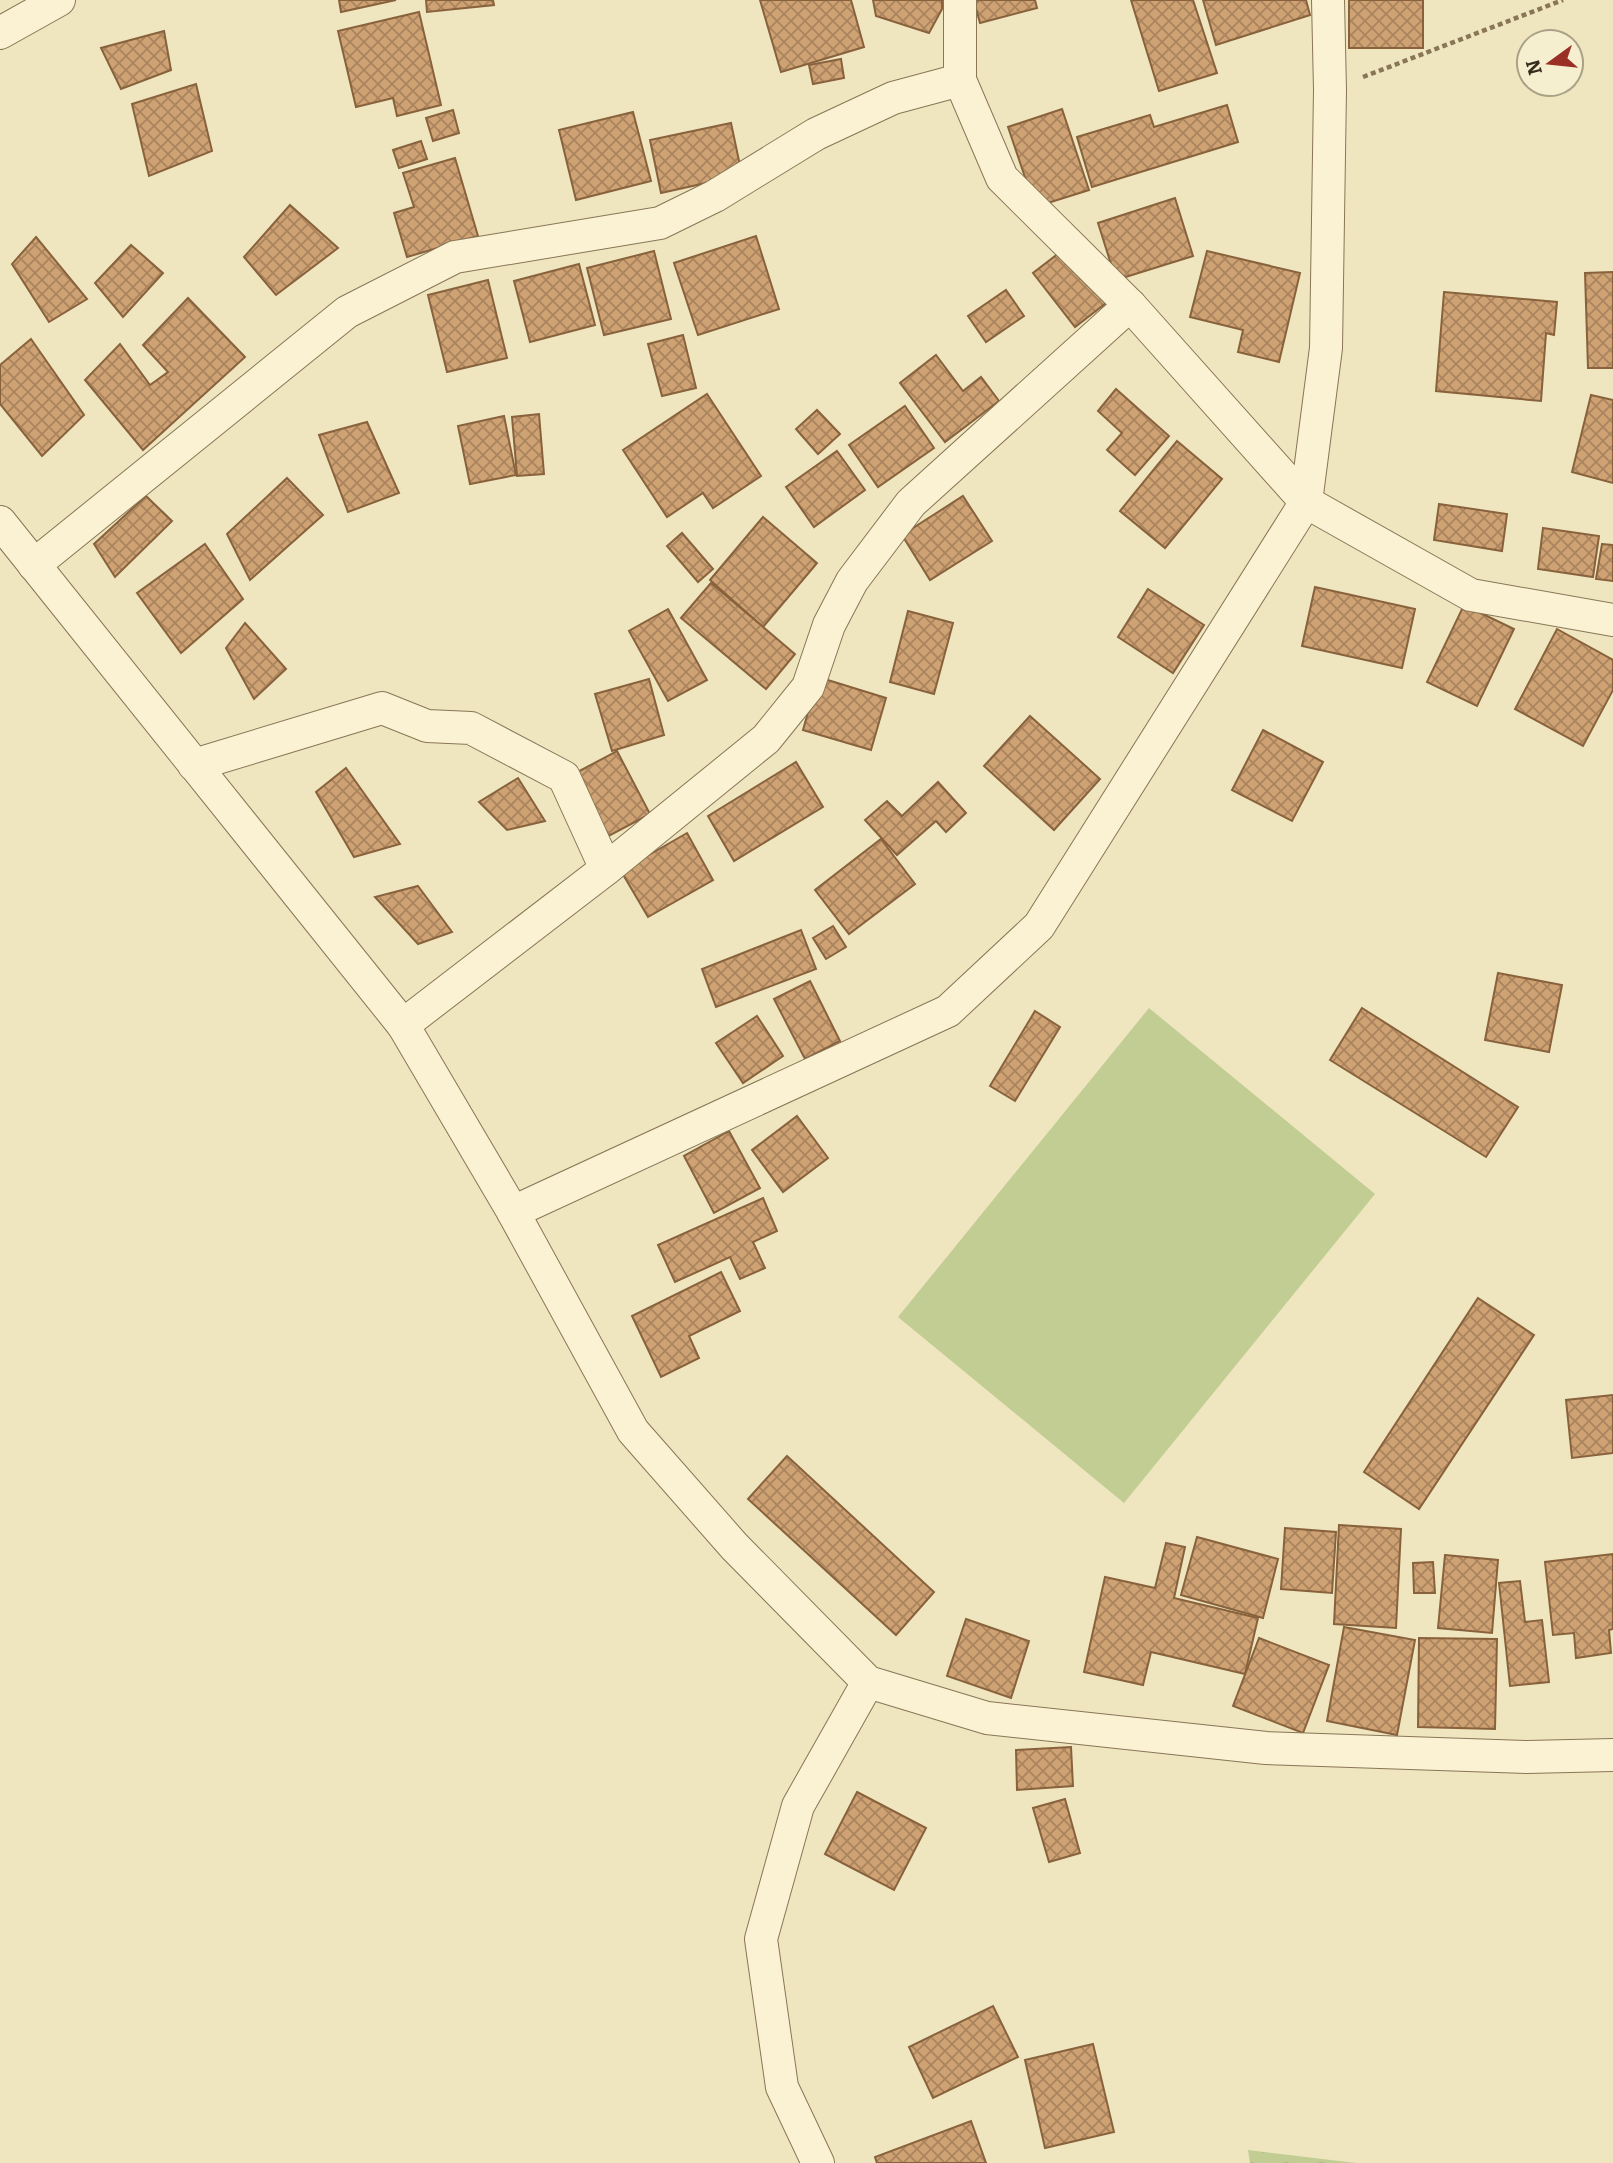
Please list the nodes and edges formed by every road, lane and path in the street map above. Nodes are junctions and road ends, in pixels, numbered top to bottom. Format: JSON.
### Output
{"nodes":[{"id":1,"x":59,"y":0,"type":"edge"},
{"id":2,"x":960,"y":0,"type":"edge"},
{"id":3,"x":1328,"y":0,"type":"edge"},
{"id":4,"x":1563,"y":0,"type":"edge"},
{"id":5,"x":0,"y":33,"type":"edge"},
{"id":6,"x":960,"y":80,"type":"junction"},
{"id":7,"x":1330,"y":90,"type":"junction"},
{"id":8,"x":1130,"y":305,"type":"junction"},
{"id":9,"x":1306,"y":502,"type":"junction"},
{"id":10,"x":0,"y":522,"type":"edge"},
{"id":11,"x":34,"y":565,"type":"junction"},
{"id":12,"x":1613,"y":620,"type":"edge"},
{"id":13,"x":194,"y":765,"type":"junction"},
{"id":14,"x":606,"y":869,"type":"junction"},
{"id":15,"x":403,"y":1026,"type":"junction"},
{"id":16,"x":513,"y":1212,"type":"junction"},
{"id":17,"x":868,"y":1682,"type":"junction"},
{"id":18,"x":1613,"y":1755,"type":"edge"},
{"id":19,"x":818,"y":2163,"type":"edge"}],
"edges":[{"from":1,"to":5,"type":"street"},
{"from":2,"to":6,"type":"street"},
{"from":3,"to":7,"type":"street"},
{"from":4,"to":7,"type":"path"},
{"from":6,"to":8,"type":"street"},
{"from":6,"to":11,"type":"street"},
{"from":7,"to":9,"type":"street"},
{"from":8,"to":9,"type":"street"},
{"from":8,"to":14,"type":"street"},
{"from":9,"to":12,"type":"street"},
{"from":9,"to":16,"type":"street"},
{"from":10,"to":11,"type":"street"},
{"from":11,"to":13,"type":"street"},
{"from":13,"to":14,"type":"street"},
{"from":13,"to":15,"type":"street"},
{"from":14,"to":15,"type":"street"},
{"from":15,"to":16,"type":"street"},
{"from":16,"to":17,"type":"street"},
{"from":17,"to":18,"type":"street"},
{"from":17,"to":19,"type":"street"}]}
